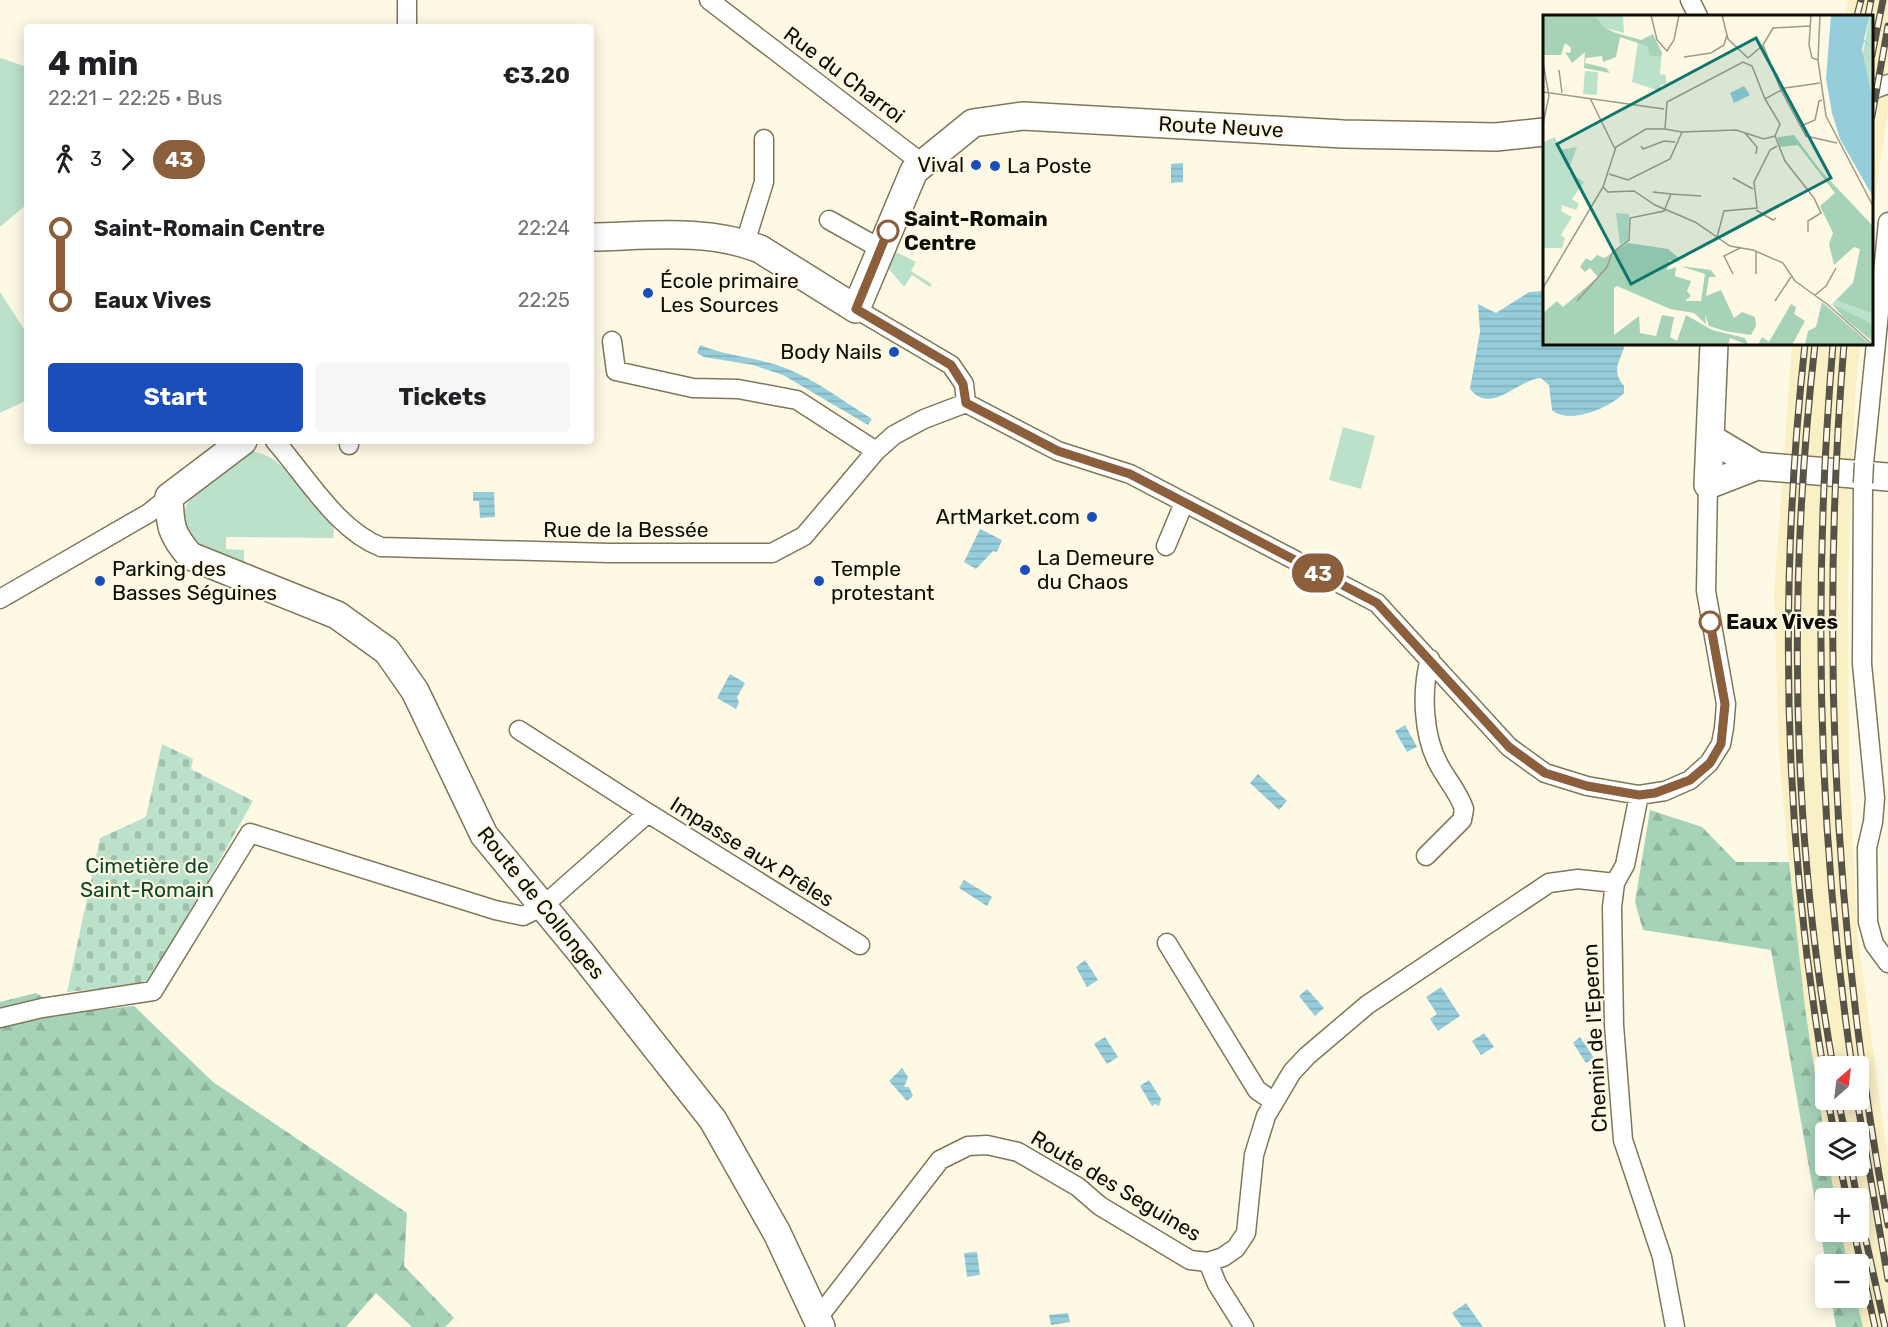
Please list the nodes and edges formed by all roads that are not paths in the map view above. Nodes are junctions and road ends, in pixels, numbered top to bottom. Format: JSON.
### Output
{"nodes":[{"id":1,"x":407,"y":0,"type":"edge"},
{"id":2,"x":709,"y":0,"type":"edge"},
{"id":3,"x":1690,"y":0,"type":"edge"},
{"id":4,"x":1698,"y":15,"type":"edge"},
{"id":5,"x":407,"y":24,"type":"edge"},
{"id":6,"x":1888,"y":84,"type":"edge"},
{"id":7,"x":1873,"y":90,"type":"edge"},
{"id":8,"x":1543,"y":132,"type":"edge"},
{"id":9,"x":764,"y":139,"type":"dead end"},
{"id":10,"x":919,"y":168,"type":"junction"},
{"id":11,"x":830,"y":220,"type":"dead end"},
{"id":12,"x":1888,"y":222,"type":"edge"},
{"id":13,"x":594,"y":237,"type":"edge"},
{"id":14,"x":745,"y":243,"type":"junction"},
{"id":15,"x":881,"y":249,"type":"junction"},
{"id":16,"x":856,"y":309,"type":"junction"},
{"id":17,"x":612,"y":341,"type":"dead end"},
{"id":18,"x":1714,"y":345,"type":"edge"},
{"id":19,"x":966,"y":403,"type":"junction"},
{"id":20,"x":1710,"y":438,"type":"junction"},
{"id":21,"x":239,"y":444,"type":"edge"},
{"id":22,"x":278,"y":444,"type":"edge"},
{"id":23,"x":876,"y":451,"type":"junction"},
{"id":24,"x":1757,"y":466,"type":"junction"},
{"id":25,"x":1876,"y":480,"type":"edge"},
{"id":26,"x":1708,"y":484,"type":"junction"},
{"id":27,"x":169,"y":497,"type":"junction"},
{"id":28,"x":1184,"y":503,"type":"junction"},
{"id":29,"x":1166,"y":546,"type":"dead end"},
{"id":30,"x":0,"y":599,"type":"edge"},
{"id":31,"x":1430,"y":659,"type":"junction"},
{"id":32,"x":519,"y":730,"type":"dead end"},
{"id":33,"x":1639,"y":795,"type":"junction"},
{"id":34,"x":648,"y":813,"type":"junction"},
{"id":35,"x":1881,"y":825,"type":"edge"},
{"id":36,"x":1426,"y":855,"type":"dead end"},
{"id":37,"x":1616,"y":883,"type":"junction"},
{"id":38,"x":543,"y":906,"type":"junction"},
{"id":39,"x":1167,"y":943,"type":"dead end"},
{"id":40,"x":860,"y":945,"type":"dead end"},
{"id":41,"x":1888,"y":963,"type":"edge"},
{"id":42,"x":0,"y":1018,"type":"edge"},
{"id":43,"x":1273,"y":1101,"type":"junction"},
{"id":44,"x":1208,"y":1263,"type":"junction"},
{"id":45,"x":819,"y":1323,"type":"edge"},
{"id":46,"x":1244,"y":1327,"type":"edge"},
{"id":47,"x":1675,"y":1327,"type":"edge"}],
"edges":[{"from":1,"to":5,"type":"street"},
{"from":2,"to":10,"type":"street","name":"Rue du Charroi"},
{"from":3,"to":4,"type":"street"},
{"from":6,"to":7,"type":"street"},
{"from":8,"to":10,"type":"main road","name":"Route Neuve"},
{"from":9,"to":14,"type":"street"},
{"from":10,"to":15,"type":"main road"},
{"from":11,"to":15,"type":"street"},
{"from":12,"to":25,"type":"street","bridge":true},
{"from":13,"to":14,"type":"main road"},
{"from":14,"to":16,"type":"main road"},
{"from":15,"to":16,"type":"main road"},
{"from":16,"to":19,"type":"street"},
{"from":17,"to":23,"type":"street"},
{"from":18,"to":20,"type":"main road"},
{"from":19,"to":23,"type":"street","name":"Rue de la Bessée"},
{"from":19,"to":28,"type":"street"},
{"from":20,"to":24,"type":"main road"},
{"from":20,"to":26,"type":"main road"},
{"from":21,"to":27,"type":"main road"},
{"from":22,"to":23,"type":"street","name":"Rue de la Bessée"},
{"from":24,"to":25,"type":"main road"},
{"from":24,"to":26,"type":"main road"},
{"from":25,"to":35,"type":"street"},
{"from":26,"to":33,"type":"street"},
{"from":27,"to":30,"type":"street"},
{"from":27,"to":38,"type":"main road","name":"Route de Collonges"},
{"from":28,"to":29,"type":"street"},
{"from":28,"to":31,"type":"street"},
{"from":31,"to":33,"type":"street"},
{"from":31,"to":36,"type":"street"},
{"from":32,"to":34,"type":"street"},
{"from":33,"to":37,"type":"street"},
{"from":34,"to":38,"type":"street","name":"Impasse aux Prêles"},
{"from":34,"to":40,"type":"street","name":"Impasse aux Prêles"},
{"from":35,"to":41,"type":"street"},
{"from":37,"to":43,"type":"street","name":"Route des Seguines"},
{"from":37,"to":47,"type":"street","name":"Chemin de l'Eperon"},
{"from":38,"to":42,"type":"street"},
{"from":38,"to":45,"type":"main road","name":"Route de Collonges"},
{"from":39,"to":43,"type":"street"},
{"from":43,"to":44,"type":"street","name":"Route des Seguines"},
{"from":44,"to":45,"type":"street","name":"Route des Seguines"},
{"from":44,"to":46,"type":"street"}]}
